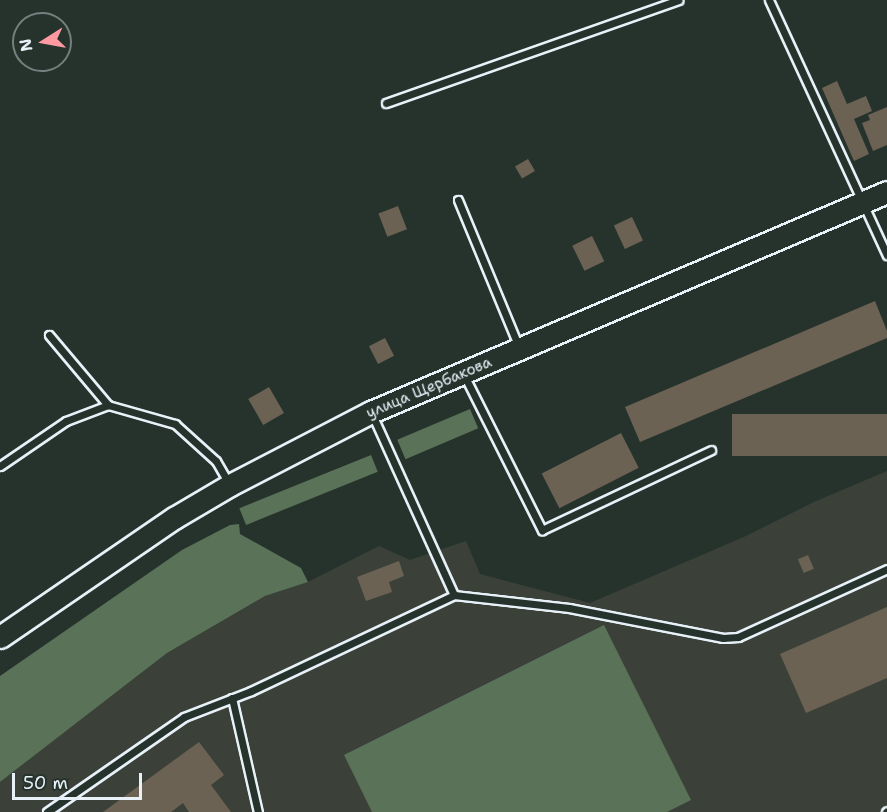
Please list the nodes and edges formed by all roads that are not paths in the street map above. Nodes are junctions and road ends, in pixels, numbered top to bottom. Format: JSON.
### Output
{"nodes":[{"id":1,"x":678,"y":0,"type":"edge"},
{"id":2,"x":769,"y":0,"type":"edge"},
{"id":3,"x":386,"y":103,"type":"dead end"},
{"id":4,"x":887,"y":192,"type":"edge"},
{"id":5,"x":459,"y":200,"type":"dead end"},
{"id":6,"x":863,"y":203,"type":"junction"},
{"id":7,"x":887,"y":255,"type":"edge"},
{"id":8,"x":49,"y":335,"type":"dead end"},
{"id":9,"x":519,"y":349,"type":"junction"},
{"id":10,"x":462,"y":373,"type":"junction"},
{"id":11,"x":108,"y":405,"type":"junction"},
{"id":12,"x":371,"y":412,"type":"junction"},
{"id":13,"x":711,"y":450,"type":"dead end"},
{"id":14,"x":0,"y":466,"type":"edge"},
{"id":15,"x":230,"y":485,"type":"junction"},
{"id":16,"x":887,"y":569,"type":"edge"},
{"id":17,"x":454,"y":595,"type":"junction"},
{"id":18,"x":0,"y":637,"type":"edge"},
{"id":19,"x":232,"y":698,"type":"junction"},
{"id":20,"x":47,"y":812,"type":"edge"},
{"id":21,"x":258,"y":812,"type":"edge"}],
"edges":[{"from":1,"to":3,"type":"lane"},
{"from":2,"to":6,"type":"lane"},
{"from":4,"to":6,"type":"main road","name":"улица Щербакова"},
{"from":5,"to":9,"type":"lane"},
{"from":6,"to":7,"type":"lane"},
{"from":6,"to":9,"type":"main road","name":"улица Щербакова"},
{"from":8,"to":11,"type":"lane"},
{"from":9,"to":10,"type":"main road","name":"улица Щербакова"},
{"from":10,"to":12,"type":"main road","name":"улица Щербакова"},
{"from":10,"to":13,"type":"lane"},
{"from":11,"to":14,"type":"lane"},
{"from":11,"to":15,"type":"lane"},
{"from":12,"to":15,"type":"main road","name":"улица Щербакова"},
{"from":12,"to":17,"type":"lane"},
{"from":15,"to":18,"type":"main road","name":"улица Щербакова"},
{"from":16,"to":17,"type":"lane"},
{"from":17,"to":19,"type":"lane"},
{"from":19,"to":20,"type":"lane"},
{"from":19,"to":21,"type":"lane"}]}
